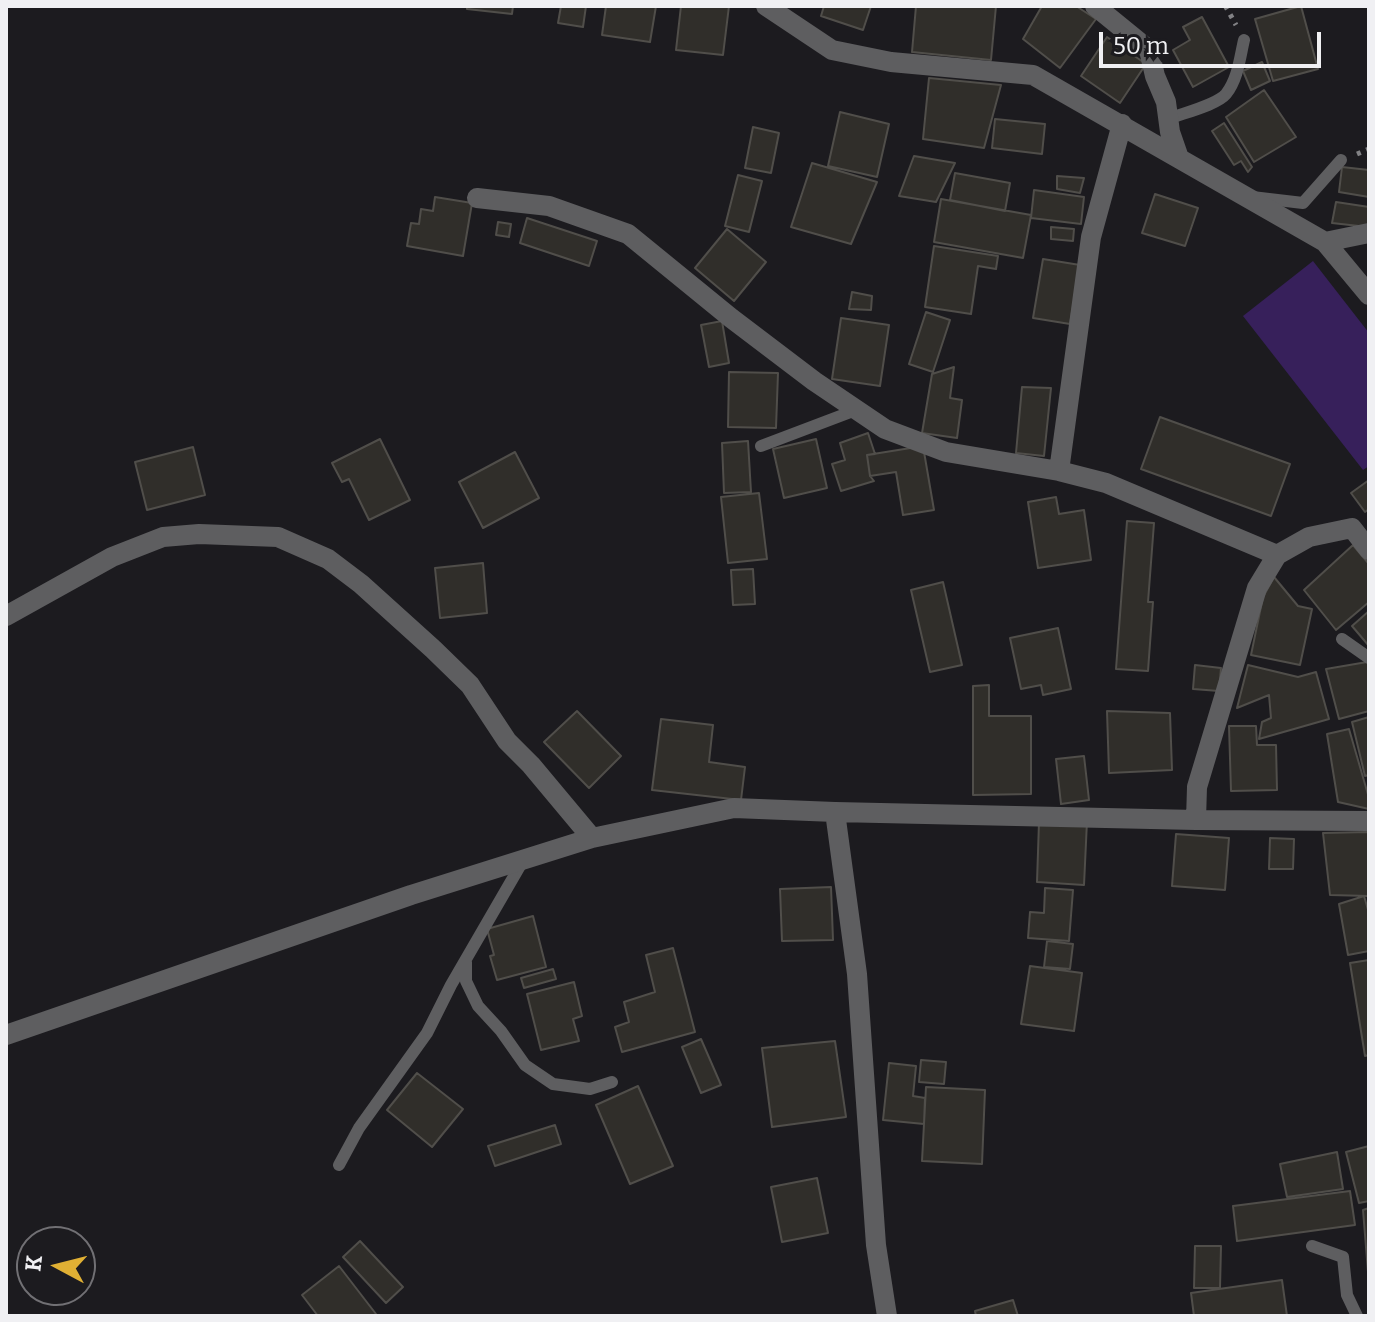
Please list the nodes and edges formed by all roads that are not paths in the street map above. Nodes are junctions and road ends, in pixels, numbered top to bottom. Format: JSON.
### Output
{"nodes":[{"id":1,"x":766,"y":6,"type":"edge"},
{"id":2,"x":1095,"y":6,"type":"edge"},
{"id":3,"x":1244,"y":40,"type":"dead end"},
{"id":4,"x":1168,"y":119,"type":"junction"},
{"id":5,"x":1122,"y":124,"type":"junction"},
{"id":6,"x":1179,"y":158,"type":"junction"},
{"id":7,"x":1341,"y":160,"type":"dead end"},
{"id":8,"x":1245,"y":196,"type":"junction"},
{"id":9,"x":477,"y":198,"type":"dead end"},
{"id":10,"x":1369,"y":233,"type":"edge"},
{"id":11,"x":1325,"y":242,"type":"junction"},
{"id":12,"x":1369,"y":295,"type":"edge"},
{"id":13,"x":856,"y":410,"type":"junction"},
{"id":14,"x":761,"y":446,"type":"dead end"},
{"id":15,"x":1059,"y":471,"type":"junction"},
{"id":16,"x":1369,"y":550,"type":"edge"},
{"id":17,"x":1277,"y":555,"type":"junction"},
{"id":18,"x":6,"y":616,"type":"edge"},
{"id":19,"x":1342,"y":639,"type":"dead end"},
{"id":20,"x":1369,"y":658,"type":"edge"},
{"id":21,"x":835,"y":812,"type":"junction"},
{"id":22,"x":1196,"y":820,"type":"junction"},
{"id":23,"x":1369,"y":821,"type":"edge"},
{"id":24,"x":592,"y":838,"type":"junction"},
{"id":25,"x":524,"y":859,"type":"junction"},
{"id":26,"x":466,"y":958,"type":"junction"},
{"id":27,"x":6,"y":1035,"type":"edge"},
{"id":28,"x":612,"y":1082,"type":"dead end"},
{"id":29,"x":339,"y":1165,"type":"dead end"},
{"id":30,"x":1312,"y":1246,"type":"dead end"},
{"id":31,"x":887,"y":1316,"type":"edge"},
{"id":32,"x":1357,"y":1316,"type":"edge"}],
"edges":[{"from":1,"to":5,"type":"street"},
{"from":2,"to":4,"type":"street"},
{"from":3,"to":4,"type":"lane"},
{"from":4,"to":6,"type":"street"},
{"from":5,"to":6,"type":"street"},
{"from":5,"to":15,"type":"street"},
{"from":6,"to":8,"type":"street"},
{"from":7,"to":8,"type":"lane"},
{"from":8,"to":11,"type":"street"},
{"from":9,"to":13,"type":"street"},
{"from":10,"to":11,"type":"street"},
{"from":11,"to":12,"type":"street"},
{"from":13,"to":14,"type":"lane"},
{"from":13,"to":15,"type":"street"},
{"from":15,"to":17,"type":"street"},
{"from":16,"to":17,"type":"street"},
{"from":17,"to":22,"type":"street"},
{"from":18,"to":24,"type":"street"},
{"from":19,"to":20,"type":"lane"},
{"from":21,"to":22,"type":"street"},
{"from":21,"to":24,"type":"street"},
{"from":21,"to":31,"type":"street"},
{"from":22,"to":23,"type":"street"},
{"from":24,"to":25,"type":"street"},
{"from":25,"to":26,"type":"lane"},
{"from":25,"to":27,"type":"street"},
{"from":26,"to":28,"type":"lane"},
{"from":26,"to":29,"type":"lane"},
{"from":30,"to":32,"type":"lane"}]}
